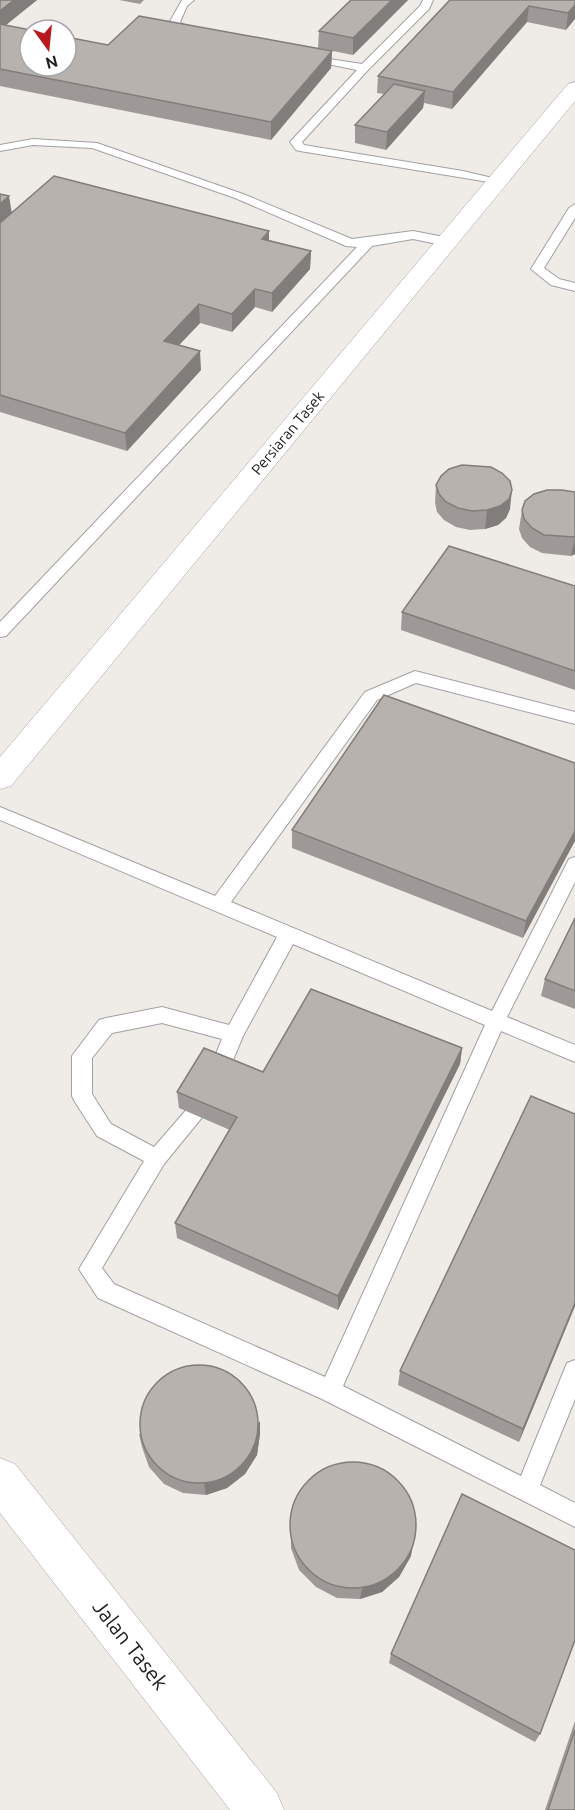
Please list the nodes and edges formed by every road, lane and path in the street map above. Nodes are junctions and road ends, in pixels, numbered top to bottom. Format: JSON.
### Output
{"nodes":[{"id":1,"x":189,"y":0,"type":"edge"},
{"id":2,"x":428,"y":0,"type":"edge"},
{"id":3,"x":204,"y":37,"type":"edge"},
{"id":4,"x":295,"y":55,"type":"edge"},
{"id":5,"x":364,"y":68,"type":"junction"},
{"id":6,"x":575,"y":88,"type":"edge"},
{"id":7,"x":0,"y":148,"type":"edge"},
{"id":8,"x":497,"y":182,"type":"junction"},
{"id":9,"x":575,"y":208,"type":"edge"},
{"id":10,"x":447,"y":242,"type":"junction"},
{"id":11,"x":366,"y":245,"type":"junction"},
{"id":12,"x":575,"y":287,"type":"edge"},
{"id":13,"x":0,"y":632,"type":"edge"},
{"id":14,"x":575,"y":718,"type":"edge"},
{"id":15,"x":0,"y":778,"type":"edge"},
{"id":16,"x":0,"y":813,"type":"edge"},
{"id":17,"x":575,"y":864,"type":"edge"},
{"id":18,"x":219,"y":904,"type":"junction"},
{"id":19,"x":289,"y":933,"type":"junction"},
{"id":20,"x":496,"y":1021,"type":"junction"},
{"id":21,"x":234,"y":1034,"type":"junction"},
{"id":22,"x":575,"y":1054,"type":"edge"},
{"id":23,"x":219,"y":1071,"type":"edge"},
{"id":24,"x":194,"y":1115,"type":"edge"},
{"id":25,"x":157,"y":1158,"type":"junction"},
{"id":26,"x":575,"y":1371,"type":"edge"},
{"id":27,"x":330,"y":1390,"type":"junction"},
{"id":28,"x":0,"y":1479,"type":"edge"},
{"id":29,"x":527,"y":1490,"type":"junction"},
{"id":30,"x":575,"y":1515,"type":"edge"},
{"id":31,"x":260,"y":1810,"type":"edge"}],
"edges":[{"from":1,"to":3,"type":"lane"},
{"from":2,"to":5,"type":"lane"},
{"from":4,"to":5,"type":"lane"},
{"from":5,"to":8,"type":"lane"},
{"from":6,"to":8,"type":"street","name":"Persiaran Tasek"},
{"from":7,"to":11,"type":"lane"},
{"from":8,"to":10,"type":"street","name":"Persiaran Tasek"},
{"from":9,"to":12,"type":"lane"},
{"from":10,"to":11,"type":"lane"},
{"from":10,"to":15,"type":"street","name":"Persiaran Tasek"},
{"from":11,"to":13,"type":"lane"},
{"from":14,"to":18,"type":"lane"},
{"from":16,"to":18,"type":"lane"},
{"from":17,"to":20,"type":"lane"},
{"from":18,"to":19,"type":"lane"},
{"from":19,"to":20,"type":"lane"},
{"from":19,"to":21,"type":"lane"},
{"from":20,"to":22,"type":"lane"},
{"from":20,"to":27,"type":"lane"},
{"from":21,"to":23,"type":"lane"},
{"from":21,"to":25,"type":"lane"},
{"from":24,"to":25,"type":"lane"},
{"from":25,"to":27,"type":"lane"},
{"from":26,"to":29,"type":"lane"},
{"from":27,"to":29,"type":"lane"},
{"from":28,"to":31,"type":"street","name":"Jalan Tasek"},
{"from":29,"to":30,"type":"lane"}]}
